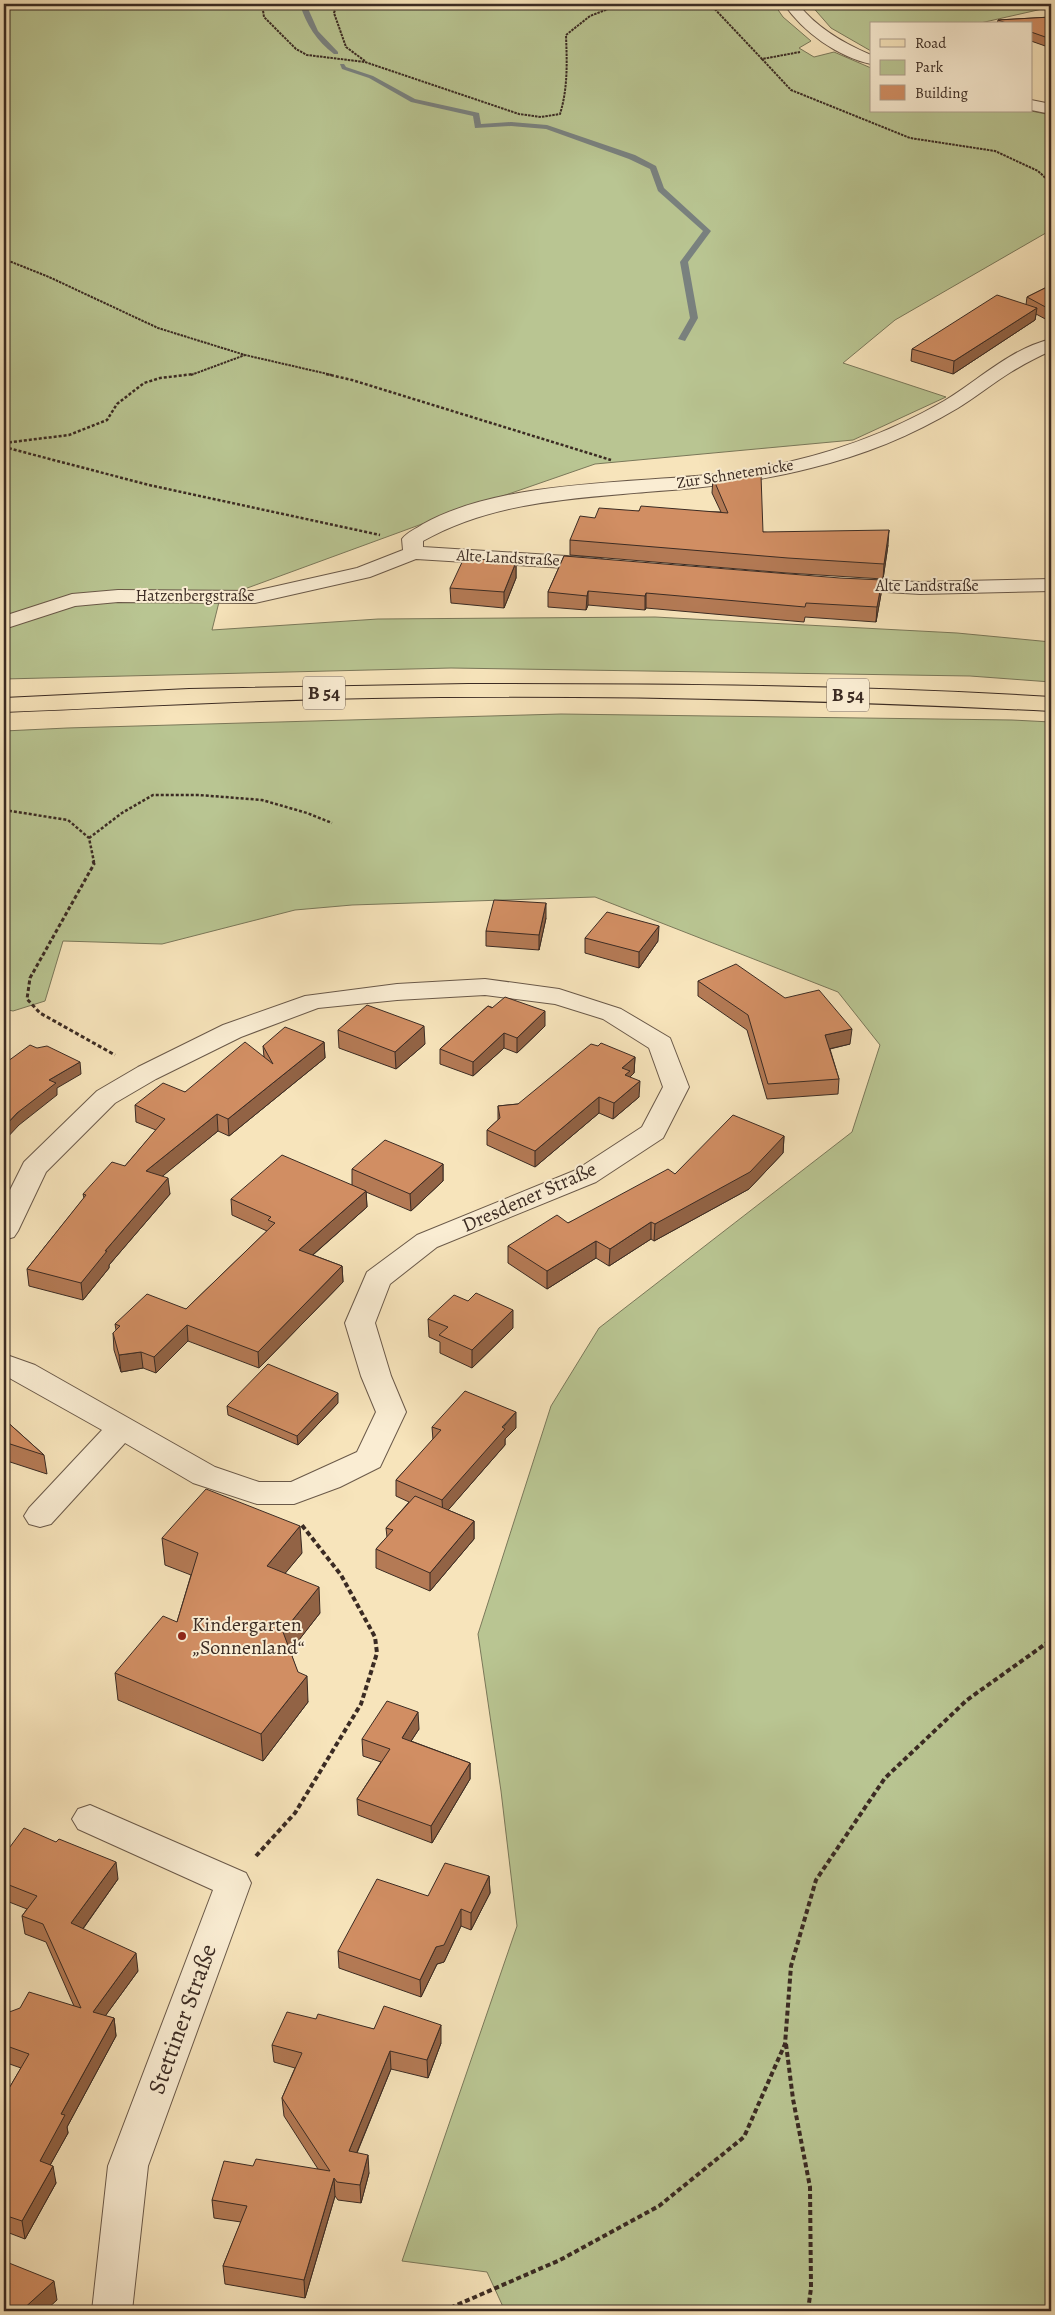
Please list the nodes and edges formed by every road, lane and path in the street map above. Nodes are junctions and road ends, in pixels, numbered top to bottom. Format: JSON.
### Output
{"nodes":[{"id":1,"x":262,"y":4,"type":"edge"},
{"id":2,"x":337,"y":4,"type":"edge"},
{"id":3,"x":621,"y":4,"type":"edge"},
{"id":4,"x":710,"y":4,"type":"edge"},
{"id":5,"x":791,"y":4,"type":"edge"},
{"id":6,"x":838,"y":45,"type":"junction"},
{"id":7,"x":762,"y":58,"type":"junction"},
{"id":8,"x":870,"y":60,"type":"edge"},
{"id":9,"x":365,"y":62,"type":"junction"},
{"id":10,"x":1032,"y":105,"type":"edge"},
{"id":11,"x":1051,"y":109,"type":"edge"},
{"id":12,"x":1051,"y":183,"type":"edge"},
{"id":13,"x":4,"y":259,"type":"edge"},
{"id":14,"x":1051,"y":344,"type":"edge"},
{"id":15,"x":245,"y":355,"type":"junction"},
{"id":16,"x":4,"y":443,"type":"edge"},
{"id":17,"x":4,"y":447,"type":"edge"},
{"id":18,"x":618,"y":462,"type":"dead end"},
{"id":19,"x":414,"y":553,"type":"junction"},
{"id":20,"x":615,"y":565,"type":"edge"},
{"id":21,"x":821,"y":583,"type":"edge"},
{"id":22,"x":1051,"y":585,"type":"edge"},
{"id":23,"x":4,"y":623,"type":"edge"},
{"id":24,"x":1051,"y":704,"type":"edge"},
{"id":25,"x":4,"y":705,"type":"edge"},
{"id":26,"x":4,"y":810,"type":"edge"},
{"id":27,"x":332,"y":823,"type":"dead end"},
{"id":28,"x":89,"y":838,"type":"junction"},
{"id":29,"x":147,"y":1072,"type":"junction"},
{"id":30,"x":4,"y":1231,"type":"edge"},
{"id":31,"x":4,"y":1364,"type":"edge"},
{"id":32,"x":122,"y":1427,"type":"junction"},
{"id":33,"x":294,"y":1493,"type":"junction"},
{"id":34,"x":40,"y":1516,"type":"dead end"},
{"id":35,"x":1051,"y":1640,"type":"edge"},
{"id":36,"x":90,"y":1819,"type":"dead end"},
{"id":37,"x":233,"y":1883,"type":"junction"},
{"id":38,"x":786,"y":2044,"type":"junction"},
{"id":39,"x":112,"y":2311,"type":"edge"},
{"id":40,"x":443,"y":2311,"type":"edge"},
{"id":41,"x":808,"y":2311,"type":"edge"}],
"edges":[{"from":1,"to":9,"type":"path"},
{"from":2,"to":9,"type":"path"},
{"from":3,"to":9,"type":"path"},
{"from":4,"to":7,"type":"path"},
{"from":5,"to":6,"type":"street"},
{"from":6,"to":7,"type":"path"},
{"from":6,"to":8,"type":"street"},
{"from":7,"to":12,"type":"path"},
{"from":10,"to":11,"type":"street"},
{"from":13,"to":15,"type":"path"},
{"from":14,"to":19,"type":"street","name":"Zur Schnetemicke"},
{"from":15,"to":16,"type":"path"},
{"from":15,"to":18,"type":"path"},
{"from":17,"to":19,"type":"path"},
{"from":19,"to":20,"type":"street","name":"Alte Landstraße"},
{"from":19,"to":23,"type":"street","name":"Hatzenbergstraße"},
{"from":21,"to":22,"type":"street","name":"Alte Landstraße"},
{"from":24,"to":25,"type":"main road","number":"B 54"},
{"from":26,"to":28,"type":"path"},
{"from":27,"to":28,"type":"path"},
{"from":28,"to":29,"type":"path"},
{"from":29,"to":30,"type":"street","name":"Dresdener Straße"},
{"from":29,"to":33,"type":"street","name":"Dresdener Straße"},
{"from":31,"to":32,"type":"street","name":"Dresdener Straße"},
{"from":32,"to":33,"type":"street","name":"Dresdener Straße"},
{"from":32,"to":34,"type":"street"},
{"from":33,"to":37,"type":"path"},
{"from":35,"to":38,"type":"path"},
{"from":36,"to":37,"type":"street"},
{"from":37,"to":39,"type":"street","name":"Stettiner Straße"},
{"from":38,"to":40,"type":"path"},
{"from":38,"to":41,"type":"path"}]}
